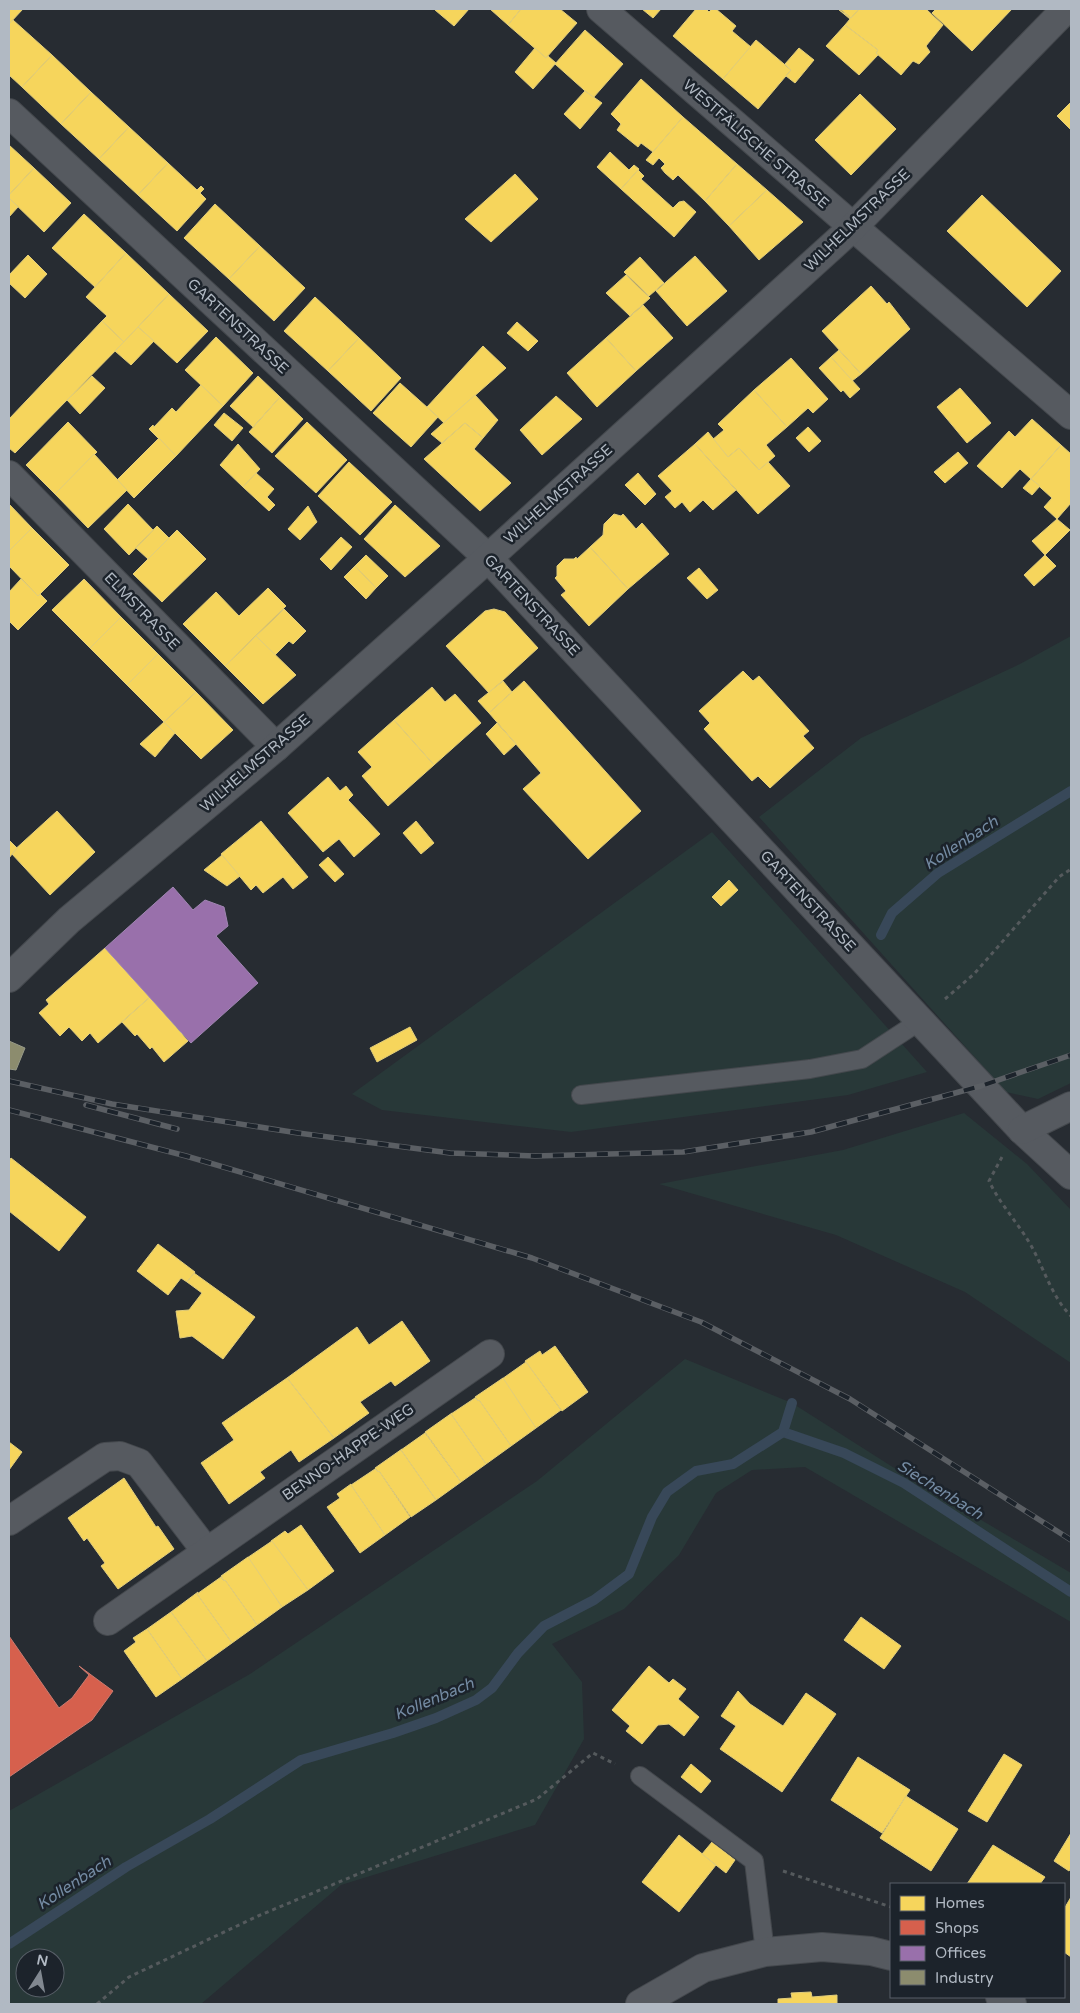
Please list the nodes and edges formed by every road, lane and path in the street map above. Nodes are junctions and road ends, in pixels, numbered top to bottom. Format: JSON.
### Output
{"nodes":[{"id":1,"x":601,"y":9,"type":"edge"},
{"id":2,"x":1066,"y":9,"type":"edge"},
{"id":3,"x":9,"y":113,"type":"edge"},
{"id":4,"x":852,"y":228,"type":"junction"},
{"id":5,"x":1071,"y":415,"type":"edge"},
{"id":6,"x":9,"y":475,"type":"edge"},
{"id":7,"x":488,"y":558,"type":"junction"},
{"id":8,"x":276,"y":747,"type":"junction"},
{"id":9,"x":1071,"y":869,"type":"edge"},
{"id":10,"x":9,"y":978,"type":"edge"},
{"id":11,"x":920,"y":1021,"type":"junction"},
{"id":12,"x":581,"y":1095,"type":"dead end"},
{"id":13,"x":1071,"y":1106,"type":"edge"},
{"id":14,"x":1022,"y":1130,"type":"junction"},
{"id":15,"x":1071,"y":1175,"type":"edge"},
{"id":16,"x":1071,"y":1316,"type":"edge"},
{"id":17,"x":490,"y":1354,"type":"dead end"},
{"id":18,"x":9,"y":1521,"type":"edge"},
{"id":19,"x":206,"y":1551,"type":"junction"},
{"id":20,"x":108,"y":1621,"type":"dead end"},
{"id":21,"x":593,"y":1753,"type":"dead end"},
{"id":22,"x":640,"y":1776,"type":"dead end"},
{"id":23,"x":754,"y":1861,"type":"junction"},
{"id":24,"x":890,"y":1907,"type":"edge"},
{"id":25,"x":764,"y":1952,"type":"junction"},
{"id":26,"x":890,"y":1956,"type":"edge"},
{"id":27,"x":97,"y":2004,"type":"edge"},
{"id":28,"x":640,"y":2004,"type":"edge"}],
"edges":[{"from":1,"to":4,"type":"street","name":"WESTFÄLISCHE STRASSE"},
{"from":2,"to":4,"type":"street","name":"WILHELMSTRASSE"},
{"from":3,"to":7,"type":"street","name":"GARTENSTRASSE"},
{"from":4,"to":5,"type":"street","name":"WESTFÄLISCHE STRASSE"},
{"from":4,"to":7,"type":"street","name":"WILHELMSTRASSE"},
{"from":6,"to":8,"type":"street","name":"ELMSTRASSE"},
{"from":7,"to":8,"type":"street","name":"WILHELMSTRASSE"},
{"from":7,"to":11,"type":"street","name":"GARTENSTRASSE"},
{"from":8,"to":10,"type":"street","name":"WILHELMSTRASSE"},
{"from":9,"to":11,"type":"path"},
{"from":11,"to":12,"type":"lane"},
{"from":11,"to":14,"type":"street","name":"GARTENSTRASSE"},
{"from":13,"to":14,"type":"street"},
{"from":14,"to":15,"type":"street","name":"GARTENSTRASSE"},
{"from":14,"to":16,"type":"path"},
{"from":17,"to":19,"type":"street","name":"BENNO-HAPPE-WEG"},
{"from":18,"to":19,"type":"street"},
{"from":19,"to":20,"type":"street","name":"BENNO-HAPPE-WEG"},
{"from":21,"to":27,"type":"path"},
{"from":22,"to":23,"type":"lane"},
{"from":23,"to":24,"type":"path"},
{"from":23,"to":25,"type":"lane"},
{"from":25,"to":26,"type":"street"},
{"from":25,"to":28,"type":"street"}]}
